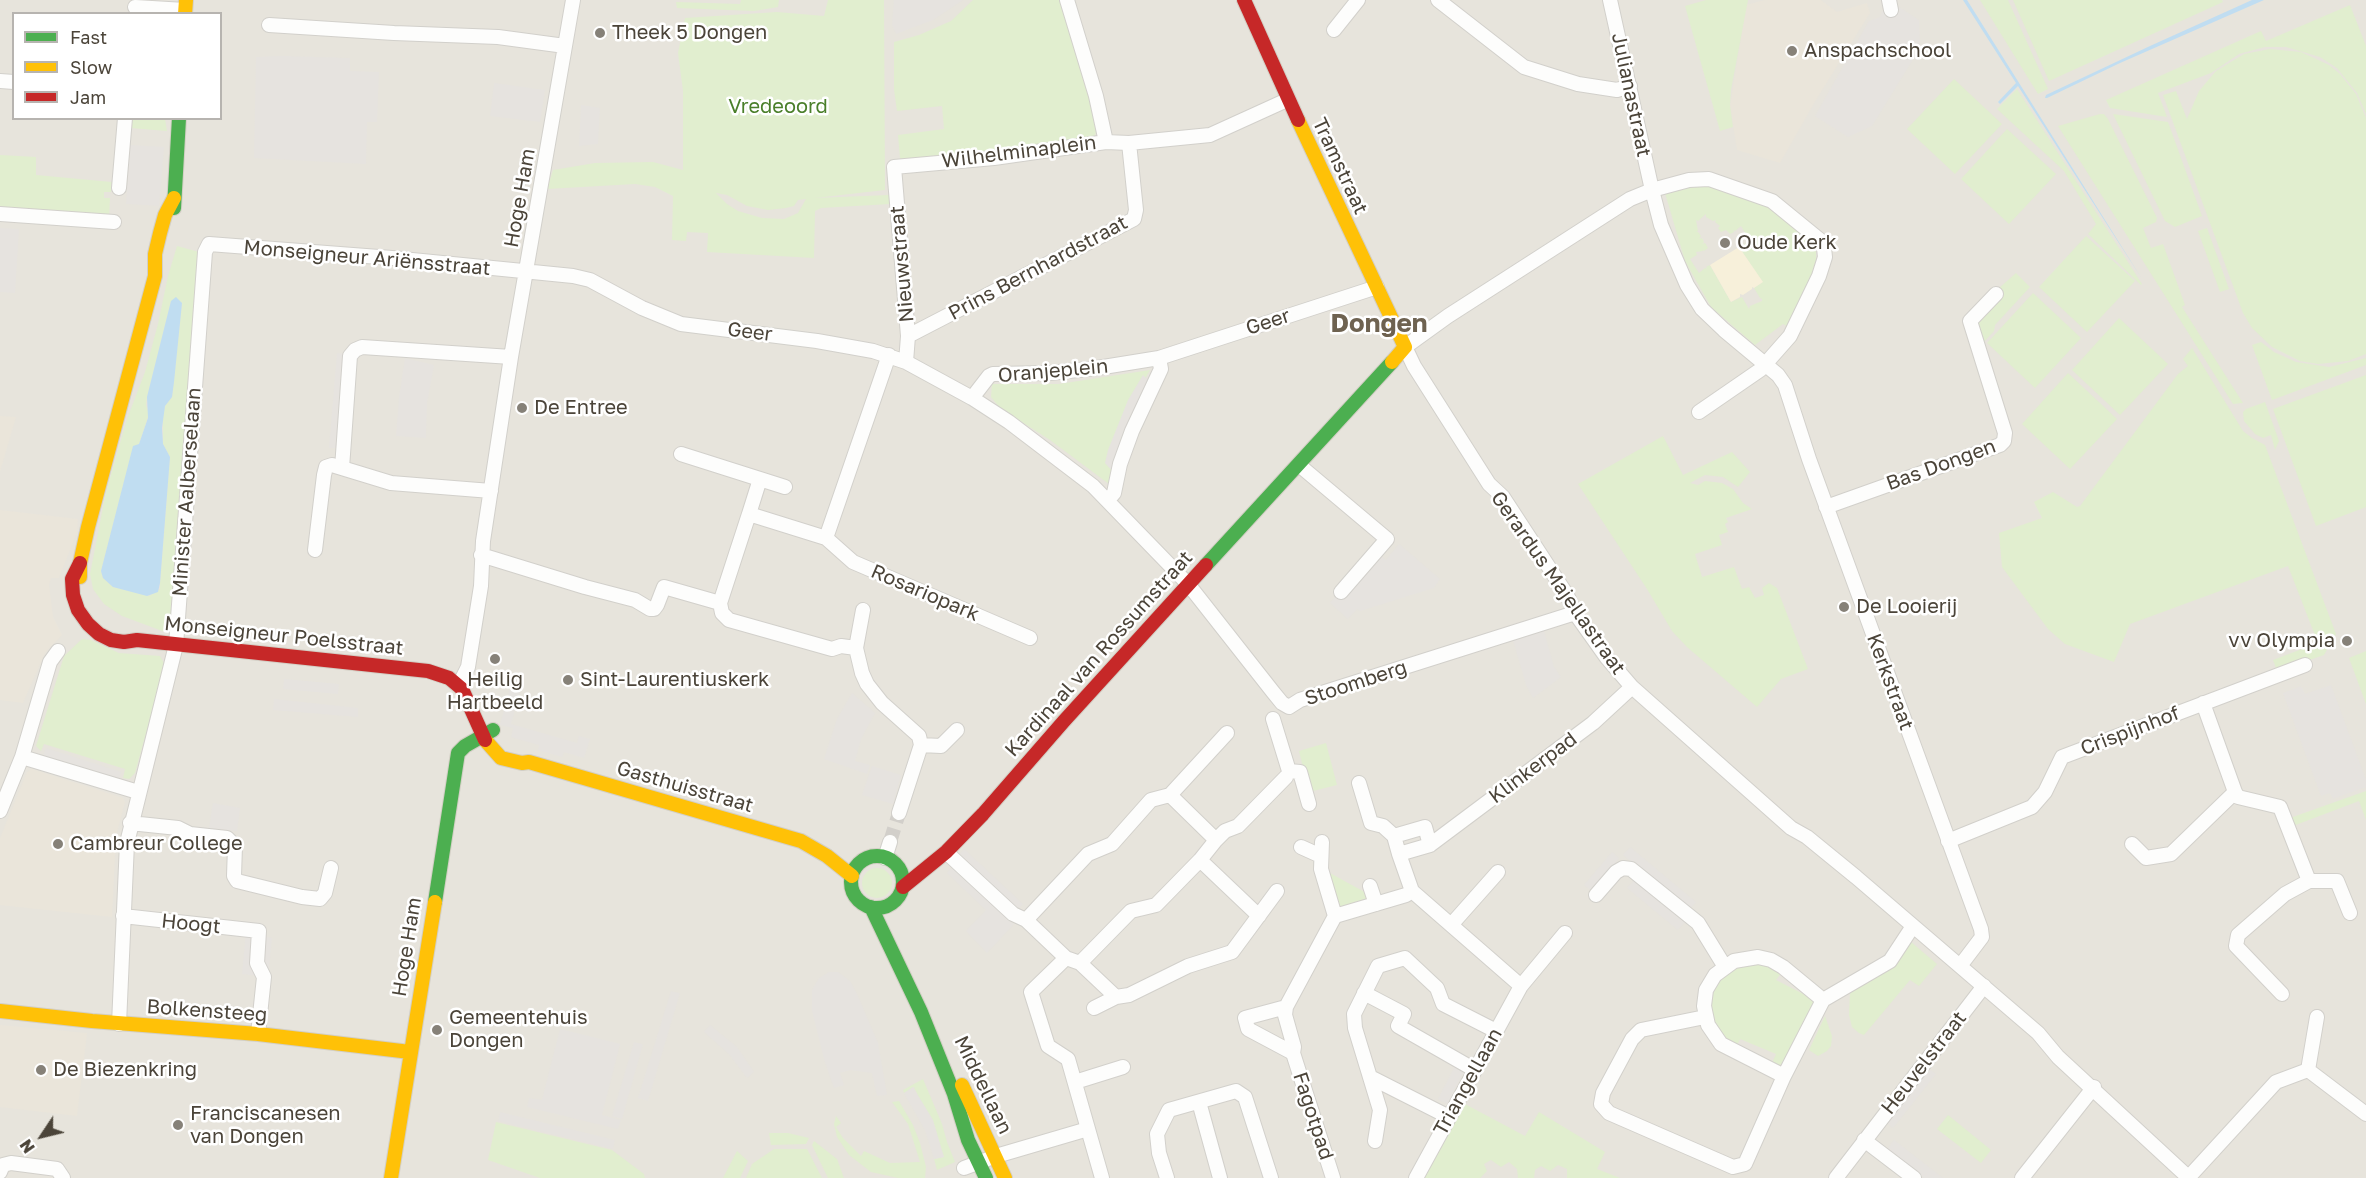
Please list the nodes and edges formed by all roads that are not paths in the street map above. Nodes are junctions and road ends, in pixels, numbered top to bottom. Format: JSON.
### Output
{"nodes":[{"id":1,"x":573,"y":0,"type":"edge"},
{"id":2,"x":1067,"y":0,"type":"edge"},
{"id":3,"x":1244,"y":0,"type":"edge"},
{"id":4,"x":1358,"y":0,"type":"edge"},
{"id":5,"x":1438,"y":0,"type":"edge"},
{"id":6,"x":1610,"y":0,"type":"edge"},
{"id":7,"x":135,"y":7,"type":"edge"},
{"id":8,"x":185,"y":8,"type":"edge"},
{"id":9,"x":269,"y":25,"type":"dead end"},
{"id":10,"x":1334,"y":30,"type":"dead end"},
{"id":11,"x":566,"y":46,"type":"junction"},
{"id":12,"x":1630,"y":86,"type":"junction"},
{"id":13,"x":1287,"y":100,"type":"junction"},
{"id":14,"x":125,"y":120,"type":"edge"},
{"id":15,"x":179,"y":120,"type":"edge"},
{"id":16,"x":1106,"y":142,"type":"junction"},
{"id":17,"x":1129,"y":143,"type":"junction"},
{"id":18,"x":894,"y":167,"type":"joint"},
{"id":19,"x":119,"y":188,"type":"dead end"},
{"id":20,"x":1652,"y":190,"type":"junction"},
{"id":21,"x":0,"y":214,"type":"edge"},
{"id":22,"x":114,"y":222,"type":"dead end"},
{"id":23,"x":209,"y":244,"type":"joint"},
{"id":24,"x":526,"y":271,"type":"junction"},
{"id":25,"x":1377,"y":287,"type":"junction"},
{"id":26,"x":1996,"y":294,"type":"dead end"},
{"id":27,"x":909,"y":336,"type":"junction"},
{"id":28,"x":1405,"y":347,"type":"junction"},
{"id":29,"x":889,"y":355,"type":"junction"},
{"id":30,"x":511,"y":357,"type":"junction"},
{"id":31,"x":1159,"y":357,"type":"junction"},
{"id":32,"x":906,"y":362,"type":"junction"},
{"id":33,"x":1766,"y":364,"type":"junction"},
{"id":34,"x":972,"y":398,"type":"junction"},
{"id":35,"x":1699,"y":412,"type":"dead end"},
{"id":36,"x":681,"y":454,"type":"dead end"},
{"id":37,"x":1299,"y":465,"type":"junction"},
{"id":38,"x":342,"y":468,"type":"junction"},
{"id":39,"x":760,"y":479,"type":"junction"},
{"id":40,"x":785,"y":487,"type":"dead end"},
{"id":41,"x":491,"y":491,"type":"junction"},
{"id":42,"x":1108,"y":500,"type":"junction"},
{"id":43,"x":1826,"y":507,"type":"junction"},
{"id":44,"x":749,"y":514,"type":"junction"},
{"id":45,"x":826,"y":538,"type":"junction"},
{"id":46,"x":315,"y":550,"type":"dead end"},
{"id":47,"x":481,"y":555,"type":"junction"},
{"id":48,"x":1188,"y":584,"type":"junction"},
{"id":49,"x":1341,"y":592,"type":"dead end"},
{"id":50,"x":720,"y":603,"type":"junction"},
{"id":51,"x":862,"y":610,"type":"dead end"},
{"id":52,"x":1575,"y":613,"type":"junction"},
{"id":53,"x":1030,"y":638,"type":"dead end"},
{"id":54,"x":176,"y":645,"type":"junction"},
{"id":55,"x":856,"y":648,"type":"junction"},
{"id":56,"x":58,"y":651,"type":"dead end"},
{"id":57,"x":2305,"y":665,"type":"dead end"},
{"id":58,"x":462,"y":680,"type":"junction"},
{"id":59,"x":1632,"y":687,"type":"junction"},
{"id":60,"x":2203,"y":703,"type":"junction"},
{"id":61,"x":1273,"y":720,"type":"dead end"},
{"id":62,"x":957,"y":730,"type":"dead end"},
{"id":63,"x":488,"y":733,"type":"junction"},
{"id":64,"x":1227,"y":734,"type":"dead end"},
{"id":65,"x":921,"y":745,"type":"junction"},
{"id":66,"x":22,"y":756,"type":"junction"},
{"id":67,"x":1286,"y":777,"type":"dead end"},
{"id":68,"x":1359,"y":783,"type":"dead end"},
{"id":69,"x":138,"y":792,"type":"junction"},
{"id":70,"x":2235,"y":792,"type":"junction"},
{"id":71,"x":1170,"y":795,"type":"junction"},
{"id":72,"x":1310,"y":804,"type":"dead end"},
{"id":73,"x":0,"y":811,"type":"edge"},
{"id":74,"x":899,"y":813,"type":"tunnel mouth"},
{"id":75,"x":130,"y":823,"type":"junction"},
{"id":76,"x":1394,"y":836,"type":"junction"},
{"id":77,"x":1216,"y":840,"type":"junction"},
{"id":78,"x":1948,"y":841,"type":"junction"},
{"id":79,"x":890,"y":843,"type":"tunnel mouth"},
{"id":80,"x":2132,"y":844,"type":"dead end"},
{"id":81,"x":1430,"y":845,"type":"junction"},
{"id":82,"x":1301,"y":847,"type":"dead end"},
{"id":83,"x":946,"y":852,"type":"junction"},
{"id":84,"x":1399,"y":854,"type":"junction"},
{"id":85,"x":827,"y":856,"type":"junction"},
{"id":86,"x":885,"y":858,"type":"junction"},
{"id":87,"x":1200,"y":860,"type":"junction"},
{"id":88,"x":861,"y":862,"type":"junction"},
{"id":89,"x":926,"y":866,"type":"junction"},
{"id":90,"x":331,"y":868,"type":"dead end"},
{"id":91,"x":899,"y":869,"type":"junction"},
{"id":92,"x":1498,"y":872,"type":"dead end"},
{"id":93,"x":852,"y":876,"type":"junction"},
{"id":94,"x":2309,"y":881,"type":"junction"},
{"id":95,"x":903,"y":886,"type":"junction"},
{"id":96,"x":1370,"y":886,"type":"dead end"},
{"id":97,"x":1277,"y":891,"type":"dead end"},
{"id":98,"x":1412,"y":891,"type":"junction"},
{"id":99,"x":1596,"y":895,"type":"dead end"},
{"id":100,"x":1376,"y":904,"type":"junction"},
{"id":101,"x":890,"y":905,"type":"junction"},
{"id":102,"x":871,"y":908,"type":"junction"},
{"id":103,"x":2350,"y":914,"type":"dead end"},
{"id":104,"x":1259,"y":915,"type":"junction"},
{"id":105,"x":123,"y":916,"type":"junction"},
{"id":106,"x":1335,"y":916,"type":"junction"},
{"id":107,"x":1026,"y":920,"type":"junction"},
{"id":108,"x":1451,"y":925,"type":"junction"},
{"id":109,"x":1913,"y":926,"type":"junction"},
{"id":110,"x":1565,"y":933,"type":"dead end"},
{"id":111,"x":893,"y":951,"type":"junction"},
{"id":112,"x":1066,"y":958,"type":"junction"},
{"id":113,"x":1080,"y":963,"type":"junction"},
{"id":114,"x":1960,"y":966,"type":"junction"},
{"id":115,"x":1725,"y":967,"type":"junction"},
{"id":116,"x":1521,"y":986,"type":"junction"},
{"id":117,"x":1984,"y":986,"type":"junction"},
{"id":118,"x":1364,"y":993,"type":"junction"},
{"id":119,"x":2282,"y":994,"type":"dead end"},
{"id":120,"x":1116,"y":997,"type":"junction"},
{"id":121,"x":1823,"y":1000,"type":"junction"},
{"id":122,"x":1286,"y":1007,"type":"junction"},
{"id":123,"x":1094,"y":1008,"type":"dead end"},
{"id":124,"x":0,"y":1011,"type":"edge"},
{"id":125,"x":921,"y":1012,"type":"junction"},
{"id":126,"x":1705,"y":1017,"type":"junction"},
{"id":127,"x":2317,"y":1017,"type":"dead end"},
{"id":128,"x":119,"y":1024,"type":"junction"},
{"id":129,"x":1496,"y":1031,"type":"junction"},
{"id":130,"x":258,"y":1034,"type":"junction"},
{"id":131,"x":410,"y":1052,"type":"junction"},
{"id":132,"x":1293,"y":1053,"type":"junction"},
{"id":133,"x":1123,"y":1066,"type":"dead end"},
{"id":134,"x":1475,"y":1070,"type":"junction"},
{"id":135,"x":2308,"y":1070,"type":"junction"},
{"id":136,"x":1784,"y":1076,"type":"junction"},
{"id":137,"x":1370,"y":1077,"type":"junction"},
{"id":138,"x":1075,"y":1082,"type":"junction"},
{"id":139,"x":2094,"y":1088,"type":"junction"},
{"id":140,"x":1199,"y":1102,"type":"junction"},
{"id":141,"x":2366,"y":1114,"type":"edge"},
{"id":142,"x":1449,"y":1117,"type":"junction"},
{"id":143,"x":1088,"y":1130,"type":"junction"},
{"id":144,"x":1864,"y":1140,"type":"junction"},
{"id":145,"x":1375,"y":1141,"type":"dead end"},
{"id":146,"x":996,"y":1156,"type":"junction"},
{"id":147,"x":979,"y":1163,"type":"junction"},
{"id":148,"x":964,"y":1168,"type":"dead end"},
{"id":149,"x":0,"y":1172,"type":"edge"},
{"id":150,"x":1740,"y":1172,"type":"edge"},
{"id":151,"x":63,"y":1178,"type":"edge"},
{"id":152,"x":391,"y":1178,"type":"edge"},
{"id":153,"x":986,"y":1178,"type":"edge"},
{"id":154,"x":1005,"y":1178,"type":"edge"},
{"id":155,"x":1102,"y":1178,"type":"edge"},
{"id":156,"x":1167,"y":1178,"type":"edge"},
{"id":157,"x":1220,"y":1178,"type":"edge"},
{"id":158,"x":1271,"y":1178,"type":"edge"},
{"id":159,"x":1333,"y":1178,"type":"edge"},
{"id":160,"x":1416,"y":1178,"type":"edge"},
{"id":161,"x":1836,"y":1178,"type":"edge"},
{"id":162,"x":1914,"y":1178,"type":"edge"},
{"id":163,"x":2022,"y":1178,"type":"edge"},
{"id":164,"x":2188,"y":1178,"type":"edge"}],
"edges":[{"from":1,"to":11,"type":"street","name":"Hoge Ham"},
{"from":2,"to":16,"type":"street","name":"Wilhelminaplein"},
{"from":3,"to":13,"type":"main road","name":"Tramstraat"},
{"from":4,"to":10,"type":"street"},
{"from":5,"to":12,"type":"street"},
{"from":6,"to":12,"type":"street","name":"Julianastraat"},
{"from":7,"to":8,"type":"street"},
{"from":9,"to":11,"type":"street"},
{"from":11,"to":24,"type":"street","name":"Hoge Ham"},
{"from":12,"to":20,"type":"street","name":"Julianastraat"},
{"from":13,"to":17,"type":"street"},
{"from":13,"to":25,"type":"main road","name":"Tramstraat"},
{"from":14,"to":19,"type":"street"},
{"from":15,"to":54,"type":"main road","name":"Monseigneur Poelsstraat"},
{"from":16,"to":17,"type":"street"},
{"from":16,"to":18,"type":"street","name":"Wilhelminaplein"},
{"from":17,"to":27,"type":"street","name":"Prins Bernhardstraat"},
{"from":18,"to":27,"type":"street","name":"Nieuwstraat"},
{"from":20,"to":28,"type":"street","name":"Kardinaal van Rossumstraat"},
{"from":20,"to":33,"type":"street","name":"Kerkstraat"},
{"from":20,"to":33,"type":"street"},
{"from":21,"to":22,"type":"street"},
{"from":23,"to":24,"type":"street","name":"Monseigneur Ariënsstraat"},
{"from":23,"to":54,"type":"street","name":"Minister Aalberselaan"},
{"from":24,"to":29,"type":"street","name":"Geer"},
{"from":24,"to":30,"type":"street","name":"Hoge Ham"},
{"from":25,"to":28,"type":"main road","name":"Tramstraat"},
{"from":25,"to":31,"type":"street","name":"Geer"},
{"from":26,"to":43,"type":"street","name":"Bas Dongen"},
{"from":27,"to":32,"type":"street","name":"Nieuwstraat"},
{"from":28,"to":37,"type":"main road","name":"Kardinaal van Rossumstraat"},
{"from":28,"to":52,"type":"street","name":"Gerardus Majellastraat"},
{"from":29,"to":32,"type":"street","name":"Geer"},
{"from":29,"to":45,"type":"street"},
{"from":30,"to":38,"type":"street"},
{"from":30,"to":41,"type":"street","name":"Hoge Ham"},
{"from":31,"to":34,"type":"street","name":"Oranjeplein"},
{"from":31,"to":42,"type":"street"},
{"from":32,"to":34,"type":"street","name":"Geer"},
{"from":33,"to":35,"type":"street"},
{"from":33,"to":43,"type":"street","name":"Kerkstraat"},
{"from":34,"to":42,"type":"street","name":"Oranjeplein"},
{"from":36,"to":39,"type":"street"},
{"from":37,"to":48,"type":"main road","name":"Kardinaal van Rossumstraat"},
{"from":37,"to":49,"type":"street"},
{"from":38,"to":41,"type":"street"},
{"from":38,"to":46,"type":"street"},
{"from":39,"to":40,"type":"street"},
{"from":39,"to":44,"type":"street"},
{"from":41,"to":47,"type":"street","name":"Hoge Ham"},
{"from":42,"to":48,"type":"street","name":"Oranjeplein"},
{"from":43,"to":78,"type":"street","name":"Kerkstraat"},
{"from":44,"to":45,"type":"street","name":"Rosariopark"},
{"from":44,"to":50,"type":"street"},
{"from":45,"to":53,"type":"street","name":"Rosariopark"},
{"from":47,"to":50,"type":"street"},
{"from":47,"to":58,"type":"street","name":"Hoge Ham"},
{"from":48,"to":52,"type":"street","name":"Stoomberg"},
{"from":48,"to":83,"type":"main road","name":"Kardinaal van Rossumstraat"},
{"from":50,"to":55,"type":"street"},
{"from":51,"to":55,"type":"street","name":"Rosariopark"},
{"from":52,"to":59,"type":"street","name":"Gerardus Majellastraat"},
{"from":54,"to":58,"type":"main road","name":"Monseigneur Poelsstraat"},
{"from":54,"to":69,"type":"street","name":"Minister Aalberselaan"},
{"from":55,"to":65,"type":"street","name":"Rosariopark"},
{"from":56,"to":66,"type":"street"},
{"from":57,"to":60,"type":"street","name":"Crispijnhof"},
{"from":58,"to":63,"type":"main road"},
{"from":59,"to":81,"type":"street","name":"Klinkerpad"},
{"from":59,"to":109,"type":"street","name":"Gerardus Majellastraat"},
{"from":60,"to":70,"type":"street","name":"Crispijnhof"},
{"from":60,"to":78,"type":"street","name":"Crispijnhof"},
{"from":61,"to":72,"type":"street"},
{"from":62,"to":65,"type":"street"},
{"from":63,"to":85,"type":"main road","name":"Gasthuisstraat"},
{"from":63,"to":131,"type":"main road","name":"Hoge Ham"},
{"from":64,"to":71,"type":"street"},
{"from":65,"to":74,"type":"street"},
{"from":66,"to":69,"type":"street"},
{"from":66,"to":73,"type":"street"},
{"from":67,"to":77,"type":"street"},
{"from":68,"to":76,"type":"street"},
{"from":69,"to":75,"type":"street","name":"Minister Aalberselaan"},
{"from":70,"to":80,"type":"street"},
{"from":70,"to":94,"type":"street"},
{"from":71,"to":77,"type":"street"},
{"from":71,"to":107,"type":"street"},
{"from":75,"to":90,"type":"street"},
{"from":75,"to":105,"type":"street","name":"Minister Aalberselaan"},
{"from":76,"to":81,"type":"street"},
{"from":76,"to":84,"type":"street"},
{"from":77,"to":87,"type":"street"},
{"from":78,"to":114,"type":"street","name":"Kerkstraat"},
{"from":79,"to":86,"type":"street"},
{"from":81,"to":84,"type":"street","name":"Klinkerpad"},
{"from":82,"to":106,"type":"street"},
{"from":83,"to":89,"type":"main road","name":"Kardinaal van Rossumstraat"},
{"from":83,"to":107,"type":"street"},
{"from":84,"to":98,"type":"street"},
{"from":85,"to":88,"type":"main road","name":"Gasthuisstraat"},
{"from":85,"to":93,"type":"main road","name":"Gasthuisstraat"},
{"from":86,"to":88,"type":"main road"},
{"from":86,"to":91,"type":"main road"},
{"from":87,"to":104,"type":"street"},
{"from":87,"to":113,"type":"street"},
{"from":88,"to":93,"type":"main road"},
{"from":89,"to":91,"type":"main road","name":"Kardinaal van Rossumstraat"},
{"from":89,"to":95,"type":"main road","name":"Kardinaal van Rossumstraat"},
{"from":91,"to":95,"type":"main road"},
{"from":92,"to":108,"type":"street"},
{"from":93,"to":102,"type":"main road"},
{"from":94,"to":103,"type":"street"},
{"from":94,"to":119,"type":"street"},
{"from":95,"to":101,"type":"main road"},
{"from":96,"to":100,"type":"street"},
{"from":97,"to":104,"type":"street"},
{"from":98,"to":100,"type":"street"},
{"from":98,"to":108,"type":"street"},
{"from":99,"to":115,"type":"street"},
{"from":100,"to":106,"type":"street"},
{"from":101,"to":102,"type":"main road"},
{"from":101,"to":111,"type":"main road","name":"Middellaan"},
{"from":102,"to":111,"type":"main road","name":"Middellaan"},
{"from":104,"to":120,"type":"street"},
{"from":105,"to":128,"type":"street","name":"Minister Aalberselaan"},
{"from":105,"to":130,"type":"street","name":"Hoogt"},
{"from":106,"to":122,"type":"street"},
{"from":107,"to":112,"type":"street"},
{"from":108,"to":116,"type":"street"},
{"from":109,"to":114,"type":"street"},
{"from":109,"to":121,"type":"street"},
{"from":110,"to":116,"type":"street","name":"Triangellaan"},
{"from":111,"to":125,"type":"main road","name":"Middellaan"},
{"from":112,"to":113,"type":"street"},
{"from":112,"to":138,"type":"street"},
{"from":113,"to":120,"type":"street"},
{"from":114,"to":117,"type":"street"},
{"from":115,"to":121,"type":"street"},
{"from":115,"to":126,"type":"street"},
{"from":116,"to":129,"type":"street","name":"Triangellaan"},
{"from":117,"to":139,"type":"street"},
{"from":117,"to":144,"type":"street","name":"Heuvelstraat"},
{"from":118,"to":129,"type":"street"},
{"from":118,"to":134,"type":"street"},
{"from":118,"to":137,"type":"street"},
{"from":120,"to":123,"type":"street"},
{"from":121,"to":136,"type":"street"},
{"from":122,"to":132,"type":"street","name":"Fagotpad"},
{"from":122,"to":132,"type":"street","name":"Fagotpad"},
{"from":124,"to":128,"type":"main road","name":"Bolkensteeg"},
{"from":125,"to":146,"type":"main road","name":"Middellaan"},
{"from":125,"to":147,"type":"main road","name":"Middellaan"},
{"from":126,"to":136,"type":"street"},
{"from":126,"to":150,"type":"street"},
{"from":127,"to":135,"type":"street"},
{"from":128,"to":130,"type":"main road","name":"Bolkensteeg"},
{"from":129,"to":134,"type":"street","name":"Triangellaan"},
{"from":130,"to":131,"type":"main road","name":"Bolkensteeg"},
{"from":131,"to":152,"type":"main road","name":"Hoge Ham"},
{"from":132,"to":159,"type":"street","name":"Fagotpad"},
{"from":133,"to":138,"type":"street"},
{"from":134,"to":142,"type":"street","name":"Triangellaan"},
{"from":135,"to":141,"type":"street"},
{"from":135,"to":164,"type":"street"},
{"from":136,"to":150,"type":"street"},
{"from":137,"to":142,"type":"street"},
{"from":137,"to":145,"type":"street"},
{"from":138,"to":143,"type":"street"},
{"from":139,"to":163,"type":"street"},
{"from":139,"to":164,"type":"street"},
{"from":140,"to":156,"type":"street"},
{"from":140,"to":157,"type":"street"},
{"from":140,"to":158,"type":"street"},
{"from":142,"to":160,"type":"street","name":"Triangellaan"},
{"from":143,"to":146,"type":"street"},
{"from":143,"to":155,"type":"street"},
{"from":144,"to":161,"type":"street","name":"Heuvelstraat"},
{"from":144,"to":162,"type":"street"},
{"from":146,"to":147,"type":"street"},
{"from":146,"to":154,"type":"main road","name":"Middellaan"},
{"from":147,"to":148,"type":"street"},
{"from":147,"to":153,"type":"main road","name":"Middellaan"},
{"from":149,"to":151,"type":"street"}]}
